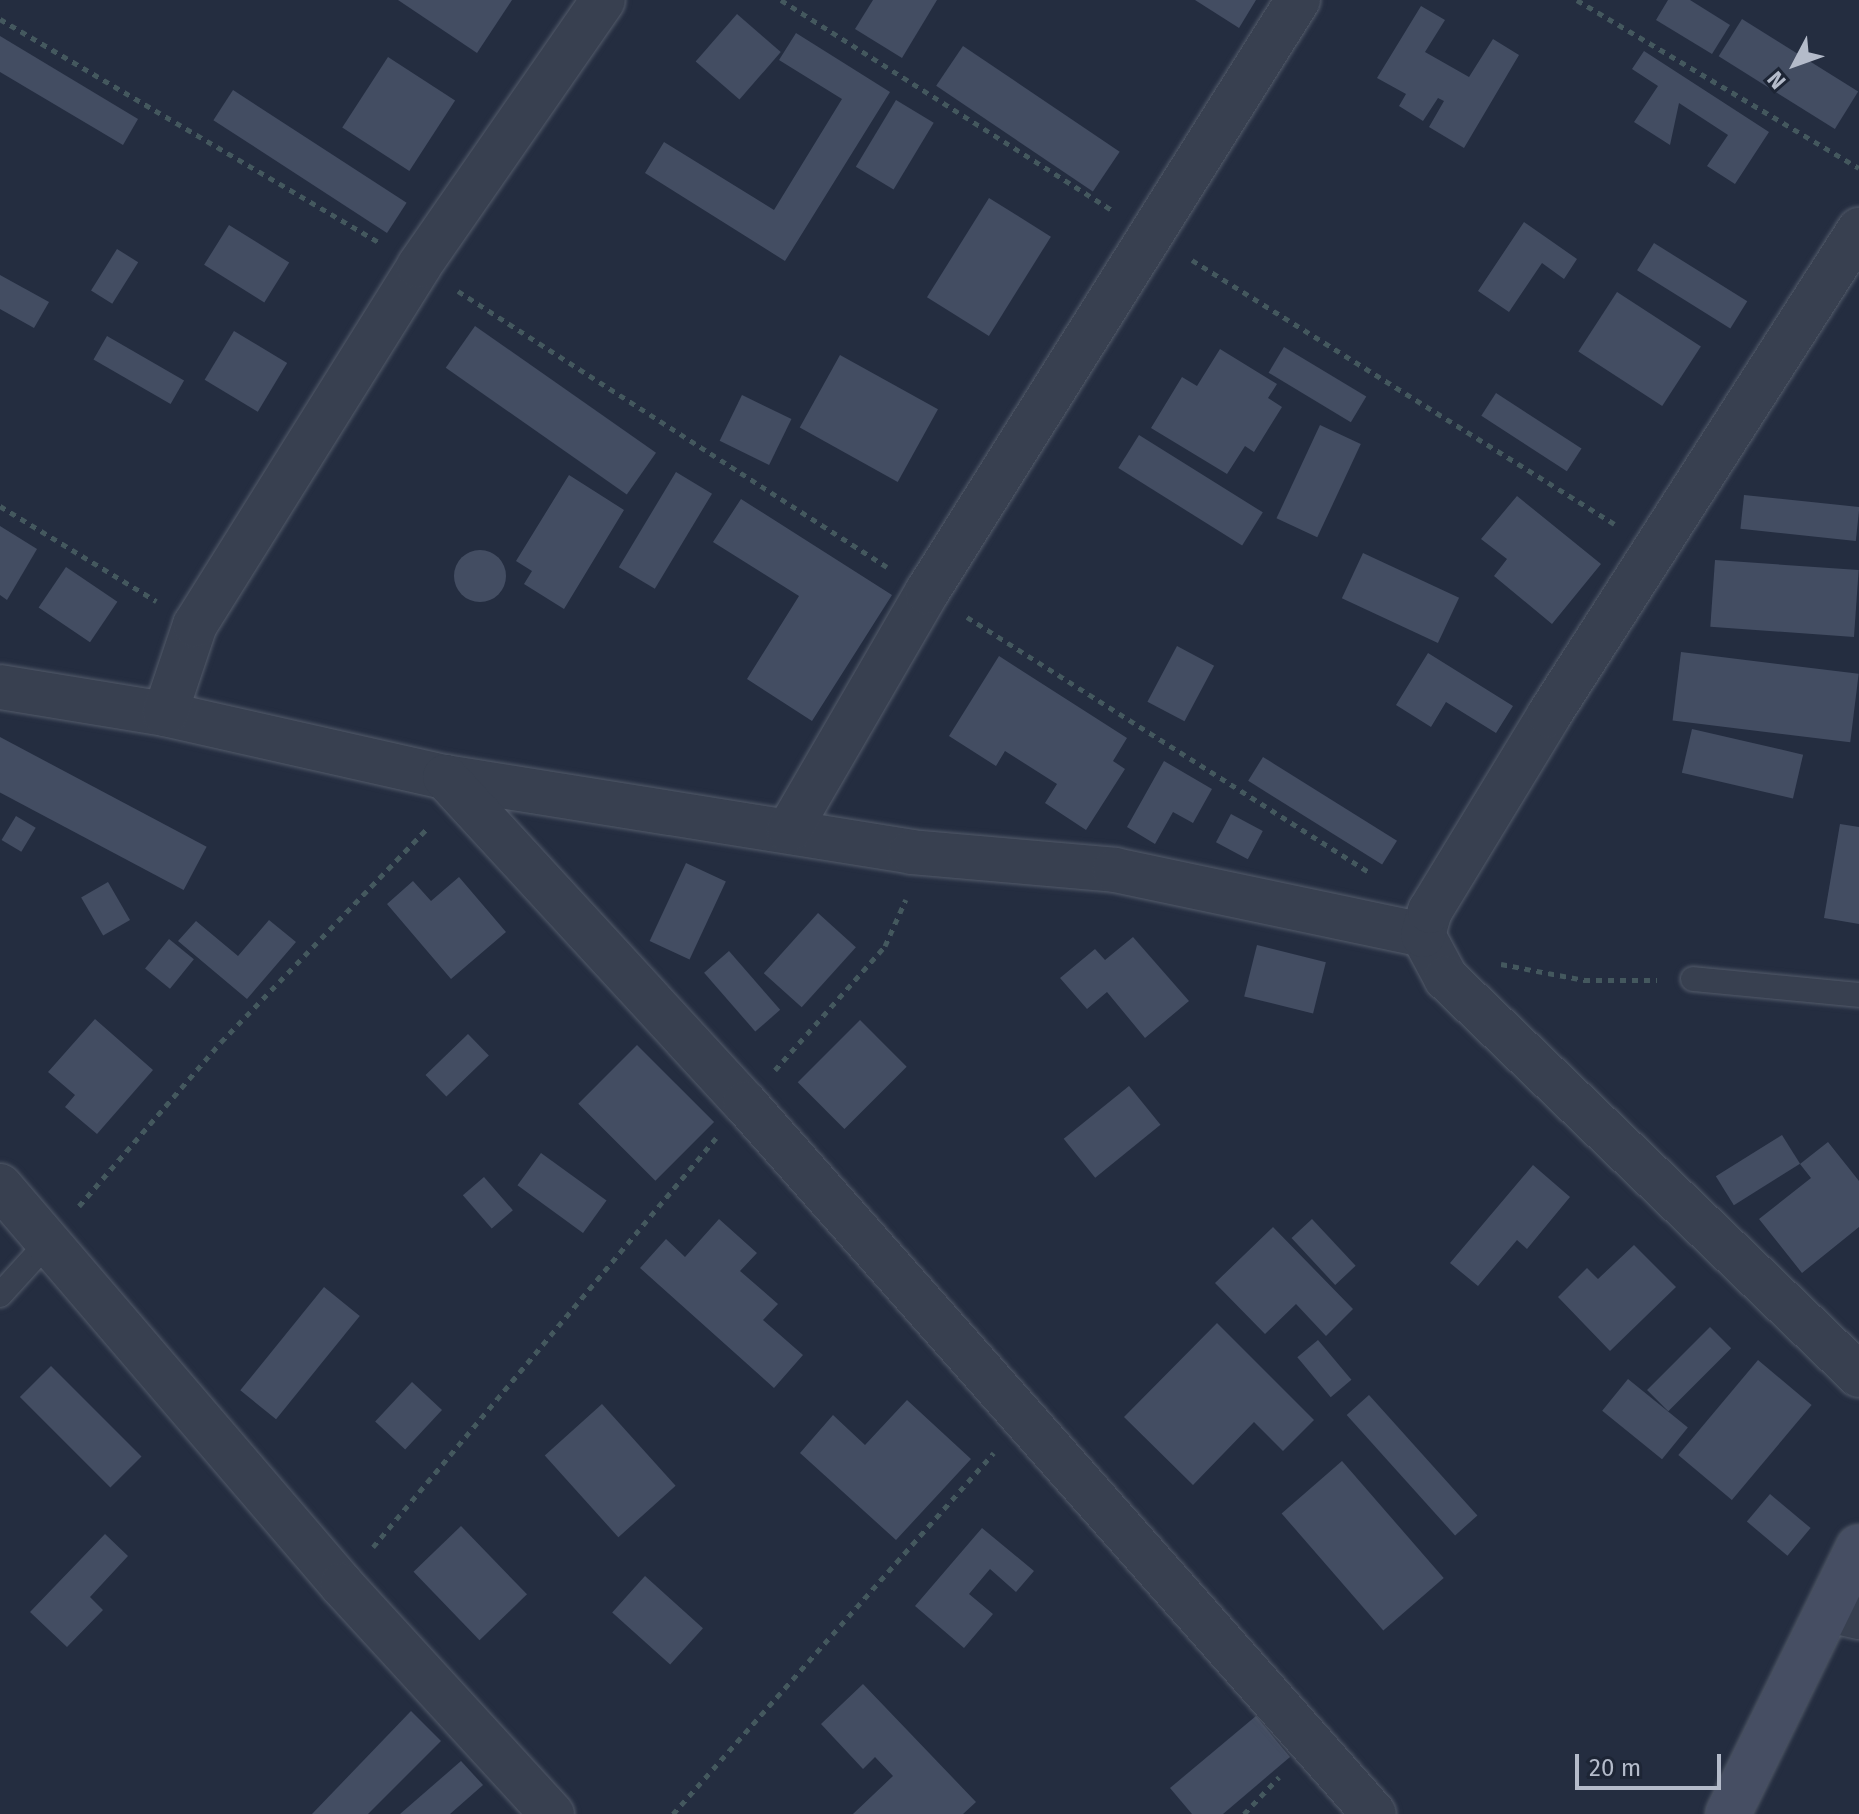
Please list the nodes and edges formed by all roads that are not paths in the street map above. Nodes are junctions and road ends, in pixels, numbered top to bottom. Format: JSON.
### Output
{"nodes":[{"id":1,"x":603,"y":0,"type":"edge"},
{"id":2,"x":1298,"y":0,"type":"edge"},
{"id":3,"x":1859,"y":230,"type":"edge"},
{"id":4,"x":0,"y":687,"type":"edge"},
{"id":5,"x":165,"y":714,"type":"junction"},
{"id":6,"x":452,"y":785,"type":"junction"},
{"id":7,"x":789,"y":830,"type":"junction"},
{"id":8,"x":1426,"y":923,"type":"junction"},
{"id":9,"x":1693,"y":979,"type":"road end"},
{"id":10,"x":1859,"y":995,"type":"edge"},
{"id":11,"x":0,"y":1186,"type":"edge"},
{"id":12,"x":50,"y":1240,"type":"junction"},
{"id":13,"x":0,"y":1295,"type":"edge"},
{"id":14,"x":1859,"y":1375,"type":"edge"},
{"id":15,"x":1859,"y":1547,"type":"edge"},
{"id":16,"x":1844,"y":1613,"type":"edge"},
{"id":17,"x":552,"y":1814,"type":"edge"},
{"id":18,"x":1374,"y":1814,"type":"edge"},
{"id":19,"x":1728,"y":1814,"type":"edge"}],
"edges":[{"from":1,"to":5,"type":"street"},
{"from":2,"to":7,"type":"street"},
{"from":3,"to":8,"type":"street"},
{"from":4,"to":5,"type":"street"},
{"from":5,"to":6,"type":"street"},
{"from":6,"to":7,"type":"street"},
{"from":6,"to":18,"type":"street"},
{"from":7,"to":8,"type":"street"},
{"from":8,"to":14,"type":"street"},
{"from":9,"to":10,"type":"lane"},
{"from":11,"to":12,"type":"street"},
{"from":12,"to":13,"type":"lane"},
{"from":12,"to":17,"type":"street"},
{"from":15,"to":16,"type":"main road"},
{"from":16,"to":19,"type":"main road"}]}
